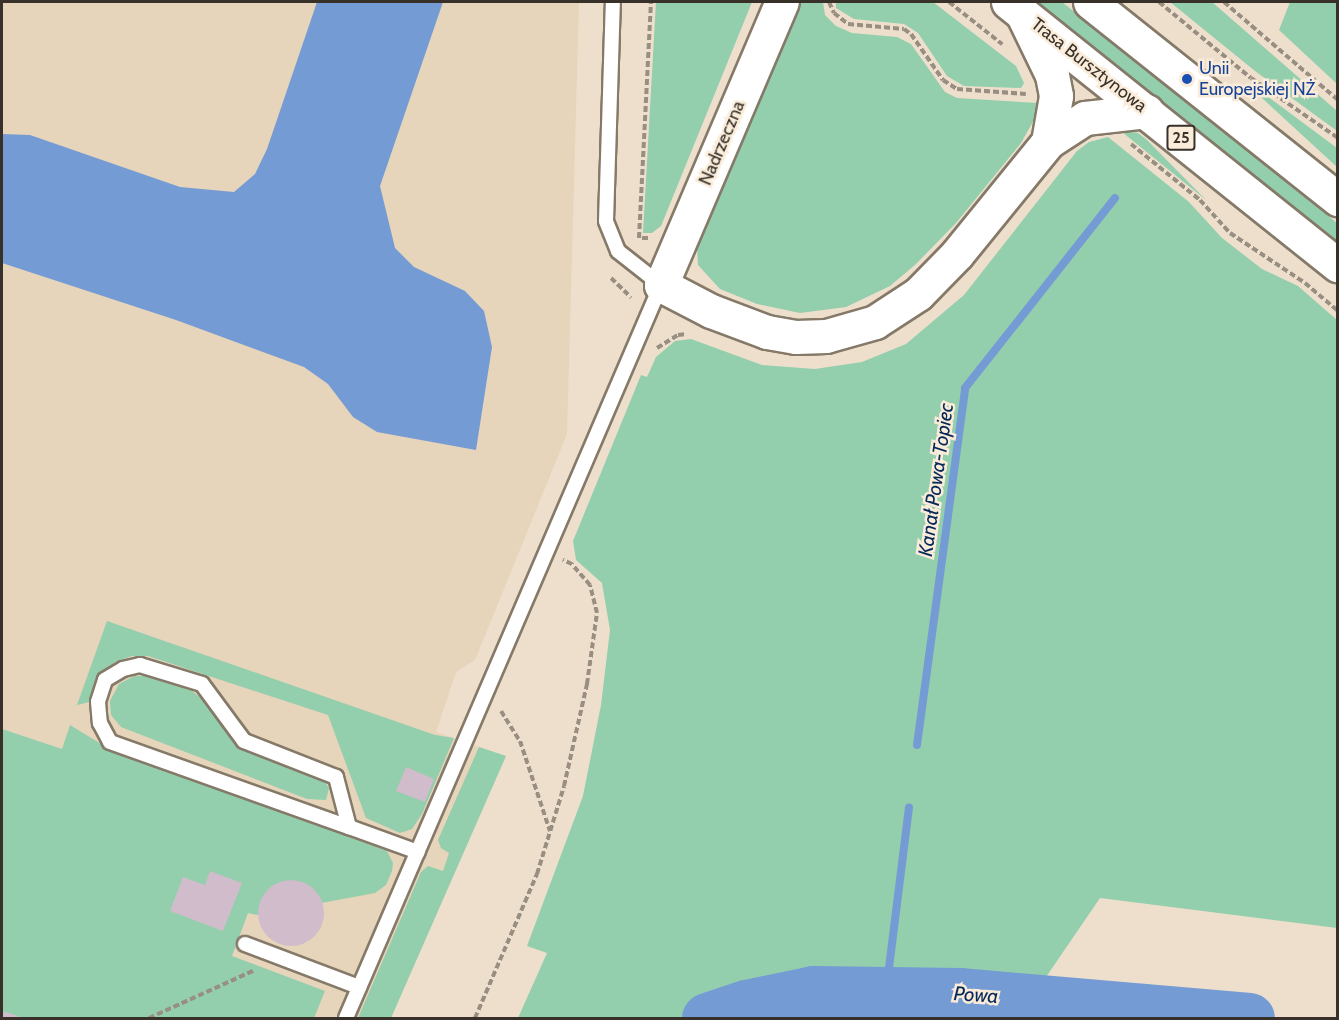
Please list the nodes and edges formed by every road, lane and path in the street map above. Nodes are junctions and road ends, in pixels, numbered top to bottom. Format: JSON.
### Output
{"nodes":[{"id":1,"x":613,"y":2,"type":"edge"},
{"id":2,"x":651,"y":2,"type":"edge"},
{"id":3,"x":782,"y":2,"type":"edge"},
{"id":4,"x":828,"y":2,"type":"edge"},
{"id":5,"x":949,"y":2,"type":"edge"},
{"id":6,"x":1090,"y":2,"type":"edge"},
{"id":7,"x":1159,"y":2,"type":"edge"},
{"id":8,"x":1224,"y":2,"type":"edge"},
{"id":9,"x":1016,"y":7,"type":"edge"},
{"id":10,"x":1007,"y":48,"type":"dead end"},
{"id":11,"x":1056,"y":96,"type":"junction"},
{"id":12,"x":1338,"y":100,"type":"edge"},
{"id":13,"x":1147,"y":111,"type":"junction"},
{"id":14,"x":1338,"y":138,"type":"edge"},
{"id":15,"x":1124,"y":139,"type":"dead end"},
{"id":16,"x":1048,"y":142,"type":"junction"},
{"id":17,"x":1338,"y":199,"type":"edge"},
{"id":18,"x":657,"y":234,"type":"dead end"},
{"id":19,"x":1338,"y":265,"type":"edge"},
{"id":20,"x":661,"y":285,"type":"junction"},
{"id":21,"x":1338,"y":311,"type":"edge"},
{"id":22,"x":546,"y":552,"type":"junction"},
{"id":23,"x":487,"y":691,"type":"junction"},
{"id":24,"x":349,"y":828,"type":"junction"},
{"id":25,"x":550,"y":831,"type":"junction"},
{"id":26,"x":418,"y":852,"type":"junction"},
{"id":27,"x":245,"y":944,"type":"dead end"},
{"id":28,"x":267,"y":952,"type":"junction"},
{"id":29,"x":359,"y":987,"type":"junction"},
{"id":30,"x":149,"y":1018,"type":"edge"},
{"id":31,"x":346,"y":1018,"type":"edge"},
{"id":32,"x":475,"y":1018,"type":"edge"}],
"edges":[{"from":1,"to":20,"type":"lane"},
{"from":2,"to":18,"type":"path"},
{"from":3,"to":20,"type":"main road","name":"Nadrzeczna"},
{"from":4,"to":11,"type":"path"},
{"from":5,"to":10,"type":"path"},
{"from":6,"to":17,"type":"main road"},
{"from":7,"to":14,"type":"path"},
{"from":8,"to":12,"type":"path"},
{"from":9,"to":11,"type":"main road"},
{"from":9,"to":13,"type":"main road","name":"Trasa Bursztynowa","number":"25"},
{"from":11,"to":16,"type":"main road"},
{"from":13,"to":16,"type":"main road"},
{"from":13,"to":19,"type":"main road","name":"Trasa Bursztynowa","number":"25"},
{"from":15,"to":21,"type":"path"},
{"from":16,"to":20,"type":"main road"},
{"from":20,"to":22,"type":"lane"},
{"from":22,"to":23,"type":"lane"},
{"from":22,"to":25,"type":"path"},
{"from":23,"to":25,"type":"path"},
{"from":23,"to":26,"type":"lane"},
{"from":24,"to":24,"type":"lane"},
{"from":24,"to":26,"type":"lane"},
{"from":25,"to":32,"type":"path"},
{"from":26,"to":29,"type":"lane"},
{"from":27,"to":28,"type":"lane"},
{"from":28,"to":29,"type":"lane"},
{"from":28,"to":30,"type":"path"},
{"from":29,"to":31,"type":"lane"}]}
